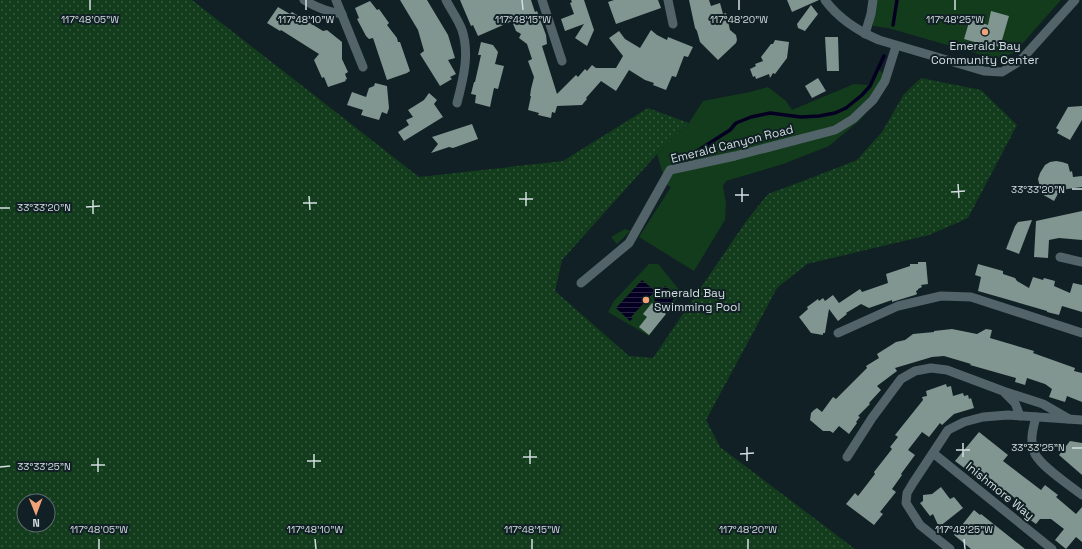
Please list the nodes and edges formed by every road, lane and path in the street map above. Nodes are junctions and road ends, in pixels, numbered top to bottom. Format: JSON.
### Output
{"nodes":[{"id":1,"x":304,"y":0,"type":"edge"},
{"id":2,"x":336,"y":0,"type":"edge"},
{"id":3,"x":446,"y":0,"type":"edge"},
{"id":4,"x":542,"y":0,"type":"edge"},
{"id":5,"x":668,"y":0,"type":"edge"},
{"id":6,"x":825,"y":0,"type":"edge"},
{"id":7,"x":873,"y":0,"type":"edge"},
{"id":8,"x":1075,"y":0,"type":"edge"},
{"id":9,"x":342,"y":14,"type":"junction"},
{"id":10,"x":674,"y":24,"type":"dead end"},
{"id":11,"x":865,"y":34,"type":"junction"},
{"id":12,"x":896,"y":46,"type":"junction"},
{"id":13,"x":562,"y":61,"type":"dead end"},
{"id":14,"x":363,"y":67,"type":"dead end"},
{"id":15,"x":457,"y":103,"type":"dead end"},
{"id":16,"x":1060,"y":257,"type":"dead end"},
{"id":17,"x":1082,"y":262,"type":"edge"},
{"id":18,"x":581,"y":284,"type":"dead end"},
{"id":19,"x":838,"y":333,"type":"dead end"},
{"id":20,"x":1082,"y":333,"type":"edge"},
{"id":21,"x":1003,"y":391,"type":"junction"},
{"id":22,"x":1020,"y":416,"type":"junction"},
{"id":23,"x":1036,"y":417,"type":"junction"},
{"id":24,"x":1070,"y":419,"type":"junction"},
{"id":25,"x":1082,"y":420,"type":"edge"},
{"id":26,"x":933,"y":453,"type":"junction"},
{"id":27,"x":847,"y":456,"type":"dead end"},
{"id":28,"x":1082,"y":494,"type":"edge"},
{"id":29,"x":950,"y":549,"type":"edge"},
{"id":30,"x":1052,"y":549,"type":"edge"}],
"edges":[{"from":1,"to":9,"type":"street"},
{"from":2,"to":9,"type":"street"},
{"from":3,"to":15,"type":"street"},
{"from":4,"to":13,"type":"street"},
{"from":5,"to":10,"type":"street"},
{"from":6,"to":11,"type":"street"},
{"from":7,"to":11,"type":"street"},
{"from":8,"to":12,"type":"street"},
{"from":9,"to":14,"type":"street"},
{"from":11,"to":12,"type":"street"},
{"from":12,"to":18,"type":"street","name":"Emerald Canyon Road"},
{"from":16,"to":17,"type":"street"},
{"from":19,"to":20,"type":"street"},
{"from":21,"to":22,"type":"street"},
{"from":21,"to":24,"type":"street"},
{"from":21,"to":27,"type":"street"},
{"from":22,"to":23,"type":"street"},
{"from":22,"to":26,"type":"street"},
{"from":23,"to":24,"type":"street"},
{"from":23,"to":28,"type":"street"},
{"from":24,"to":25,"type":"street"},
{"from":26,"to":29,"type":"street"},
{"from":26,"to":30,"type":"street","name":"Inishmore Way"}]}
